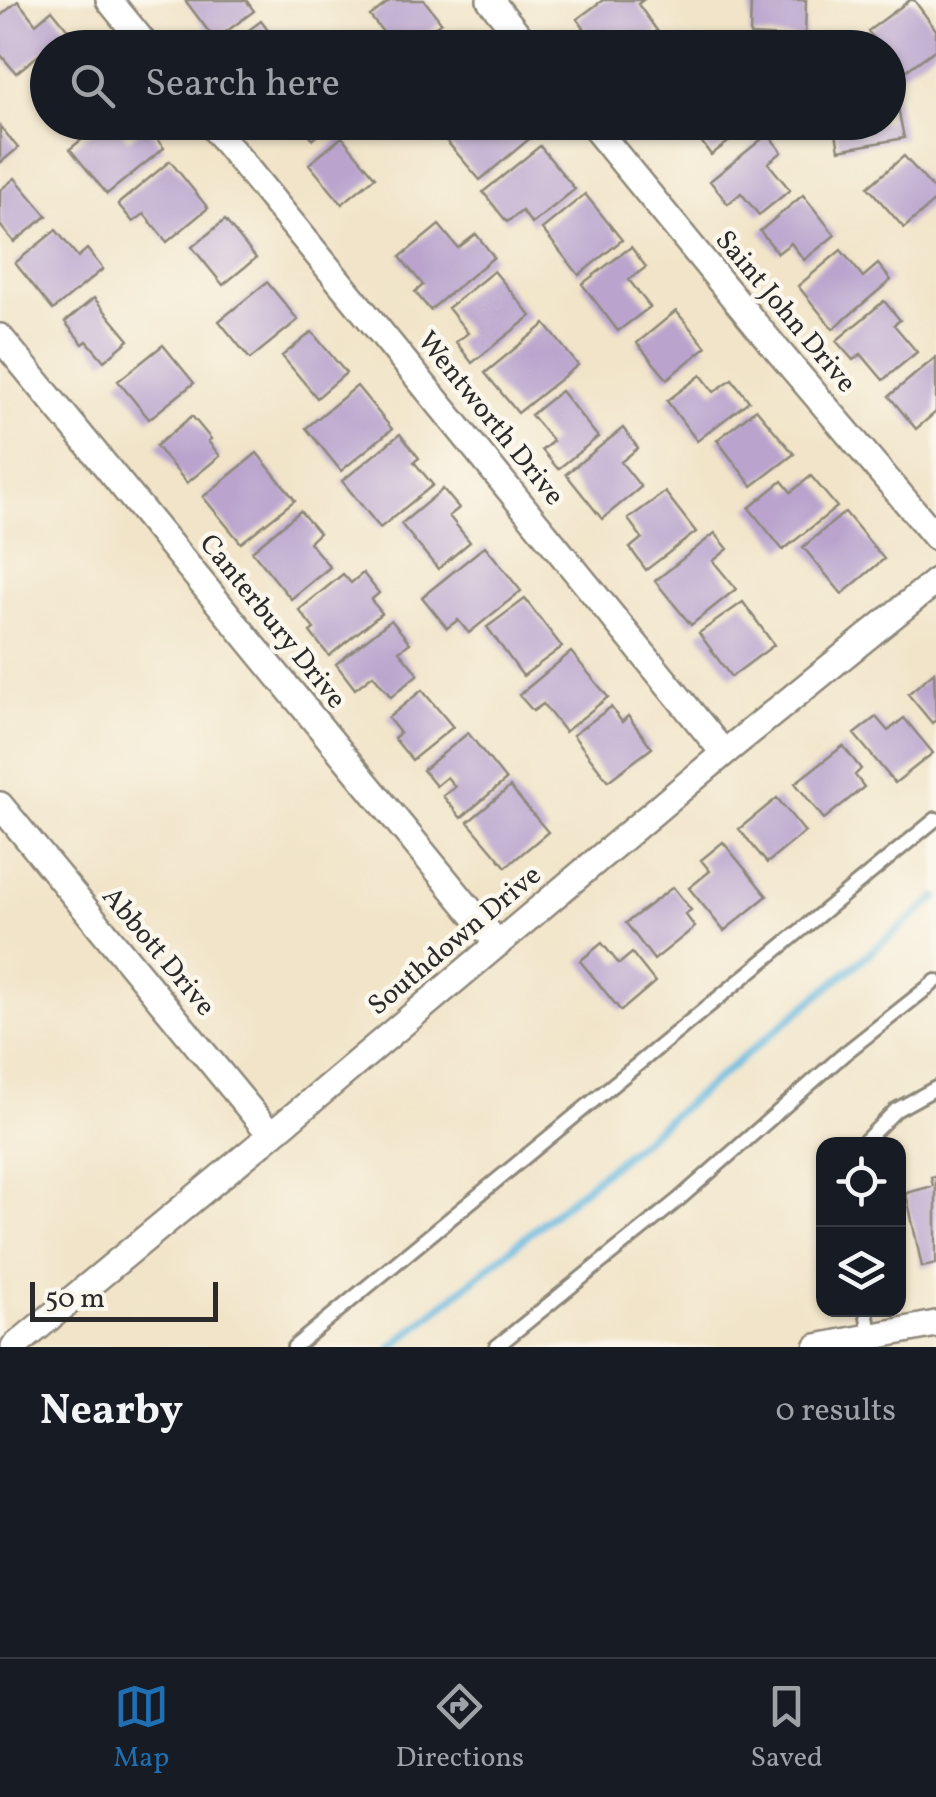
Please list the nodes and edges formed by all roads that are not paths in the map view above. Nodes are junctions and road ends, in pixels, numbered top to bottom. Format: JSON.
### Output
{"nodes":[{"id":1,"x":109,"y":0,"type":"edge"},
{"id":2,"x":490,"y":0,"type":"edge"},
{"id":3,"x":133,"y":30,"type":"edge"},
{"id":4,"x":514,"y":30,"type":"edge"},
{"id":5,"x":224,"y":140,"type":"edge"},
{"id":6,"x":605,"y":140,"type":"edge"},
{"id":7,"x":0,"y":338,"type":"edge"},
{"id":8,"x":936,"y":537,"type":"edge"},
{"id":9,"x":936,"y":582,"type":"edge"},
{"id":10,"x":724,"y":753,"type":"junction"},
{"id":11,"x":0,"y":806,"type":"edge"},
{"id":12,"x":936,"y":819,"type":"edge"},
{"id":13,"x":498,"y":944,"type":"junction"},
{"id":14,"x":936,"y":981,"type":"edge"},
{"id":15,"x":936,"y":1088,"type":"edge"},
{"id":16,"x":272,"y":1136,"type":"junction"},
{"id":17,"x":869,"y":1137,"type":"edge"},
{"id":18,"x":868,"y":1322,"type":"edge"},
{"id":19,"x":936,"y":1324,"type":"edge"},
{"id":20,"x":14,"y":1347,"type":"edge"},
{"id":21,"x":294,"y":1347,"type":"edge"},
{"id":22,"x":496,"y":1347,"type":"edge"},
{"id":23,"x":817,"y":1347,"type":"edge"}],
"edges":[{"from":1,"to":3,"type":"street"},
{"from":2,"to":4,"type":"street"},
{"from":5,"to":10,"type":"street","name":"Wentworth Drive"},
{"from":6,"to":8,"type":"street","name":"Saint John Drive"},
{"from":7,"to":13,"type":"street","name":"Canterbury Drive"},
{"from":9,"to":10,"type":"street","name":"Southdown Drive"},
{"from":10,"to":13,"type":"street","name":"Southdown Drive"},
{"from":11,"to":16,"type":"street","name":"Abbott Drive"},
{"from":12,"to":21,"type":"lane"},
{"from":13,"to":16,"type":"street","name":"Southdown Drive"},
{"from":14,"to":22,"type":"lane"},
{"from":15,"to":17,"type":"lane"},
{"from":16,"to":20,"type":"street","name":"Southdown Drive"},
{"from":18,"to":19,"type":"street"},
{"from":18,"to":23,"type":"street"}]}
